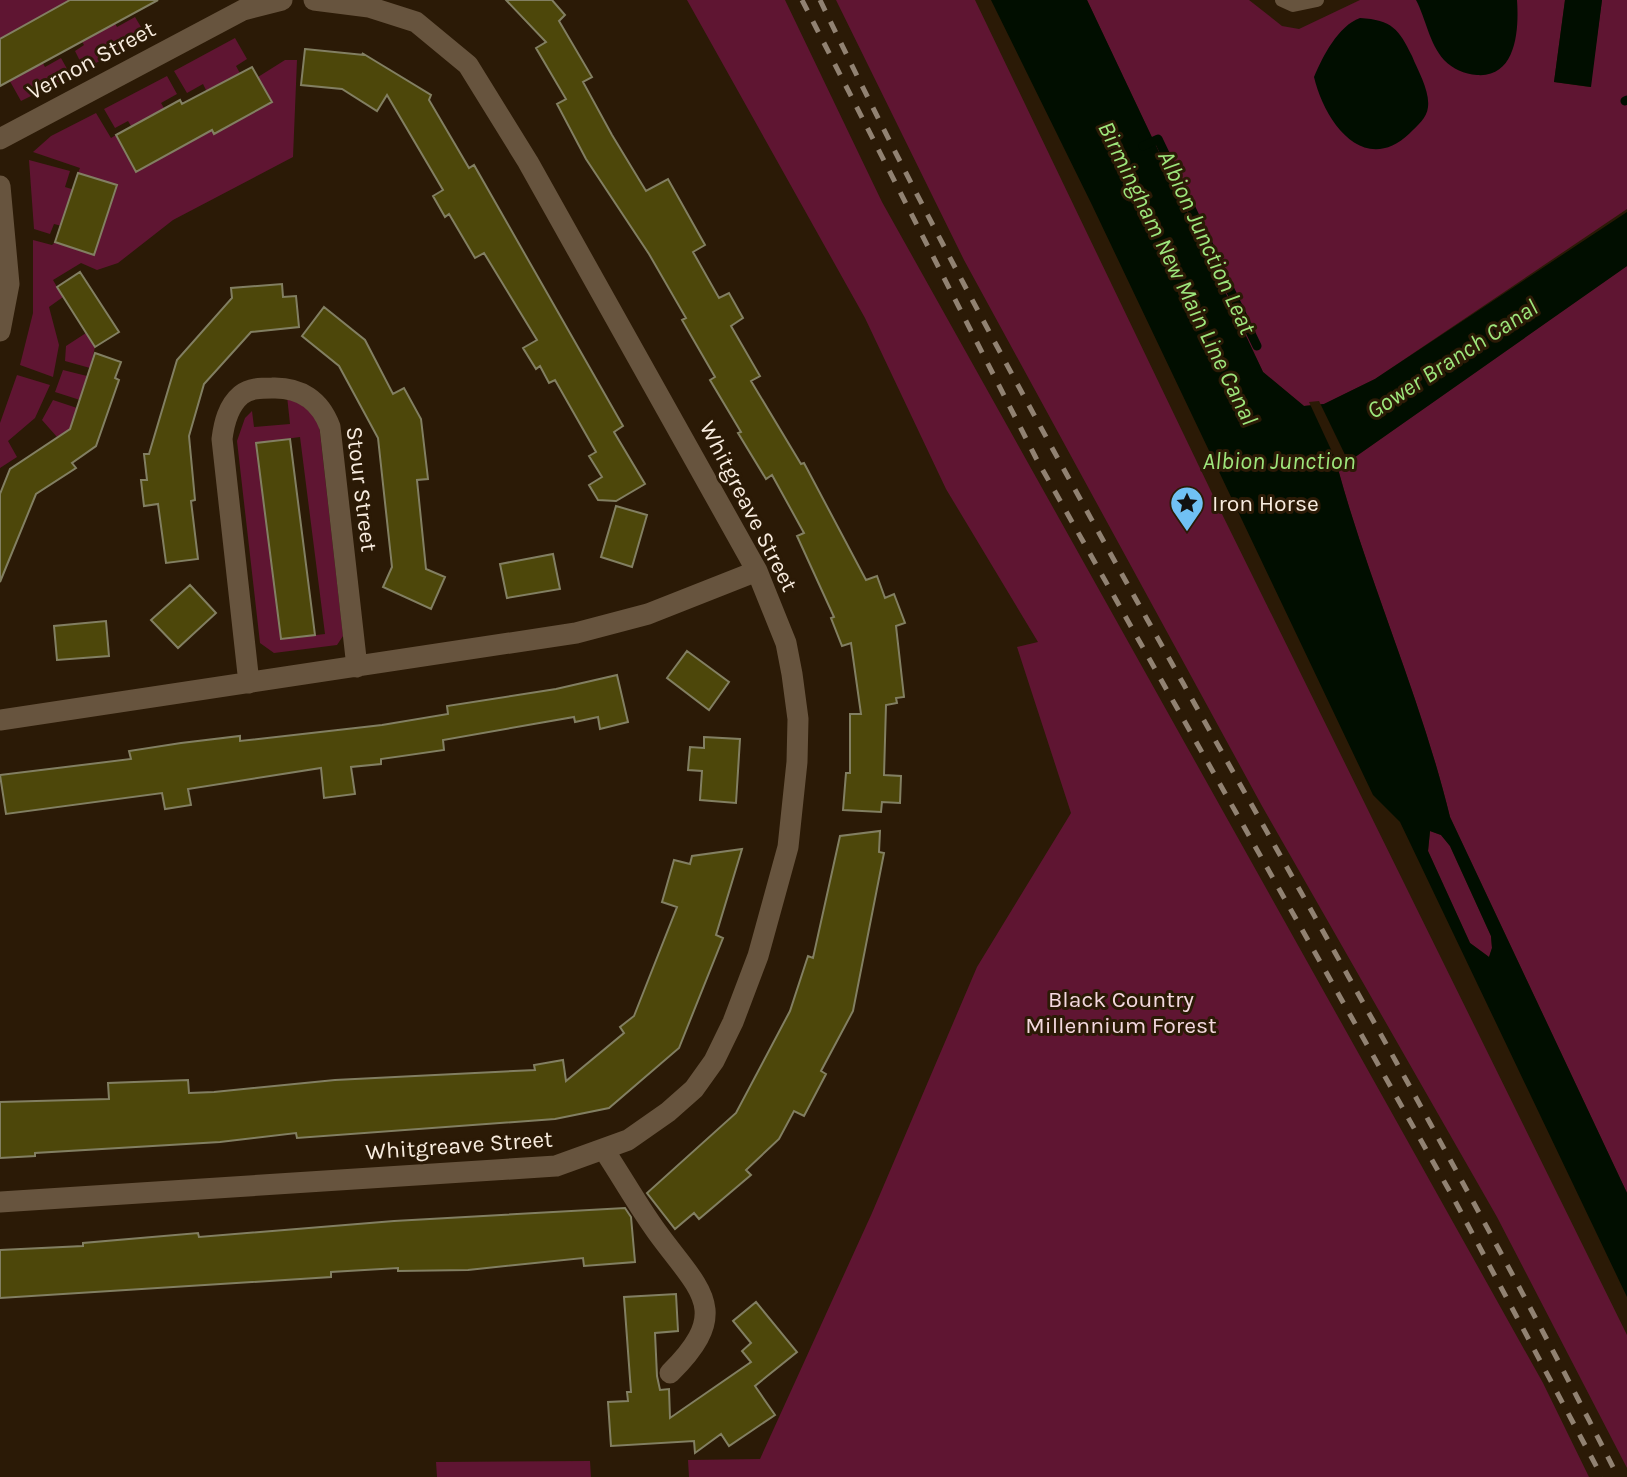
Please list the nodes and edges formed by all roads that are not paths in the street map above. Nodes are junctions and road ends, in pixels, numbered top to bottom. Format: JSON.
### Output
{"nodes":[{"id":1,"x":282,"y":0,"type":"edge"},
{"id":2,"x":314,"y":0,"type":"edge"},
{"id":3,"x":1282,"y":0,"type":"edge"},
{"id":4,"x":1317,"y":0,"type":"edge"},
{"id":5,"x":0,"y":139,"type":"edge"},
{"id":6,"x":0,"y":186,"type":"edge"},
{"id":7,"x":0,"y":331,"type":"edge"},
{"id":8,"x":757,"y":571,"type":"junction"},
{"id":9,"x":357,"y":667,"type":"junction"},
{"id":10,"x":249,"y":683,"type":"junction"},
{"id":11,"x":0,"y":720,"type":"edge"},
{"id":12,"x":604,"y":1150,"type":"junction"},
{"id":13,"x":0,"y":1202,"type":"edge"},
{"id":14,"x":670,"y":1373,"type":"dead end"}],
"edges":[{"from":1,"to":5,"type":"street","name":"Vernon Street"},
{"from":2,"to":8,"type":"street","name":"Whitgreave Street"},
{"from":3,"to":4,"type":"lane"},
{"from":6,"to":7,"type":"street"},
{"from":8,"to":9,"type":"street"},
{"from":8,"to":12,"type":"street","name":"Whitgreave Street"},
{"from":9,"to":10,"type":"street"},
{"from":9,"to":10,"type":"street","name":"Stour Street"},
{"from":10,"to":11,"type":"street"},
{"from":12,"to":13,"type":"street","name":"Whitgreave Street"},
{"from":12,"to":14,"type":"street"}]}
